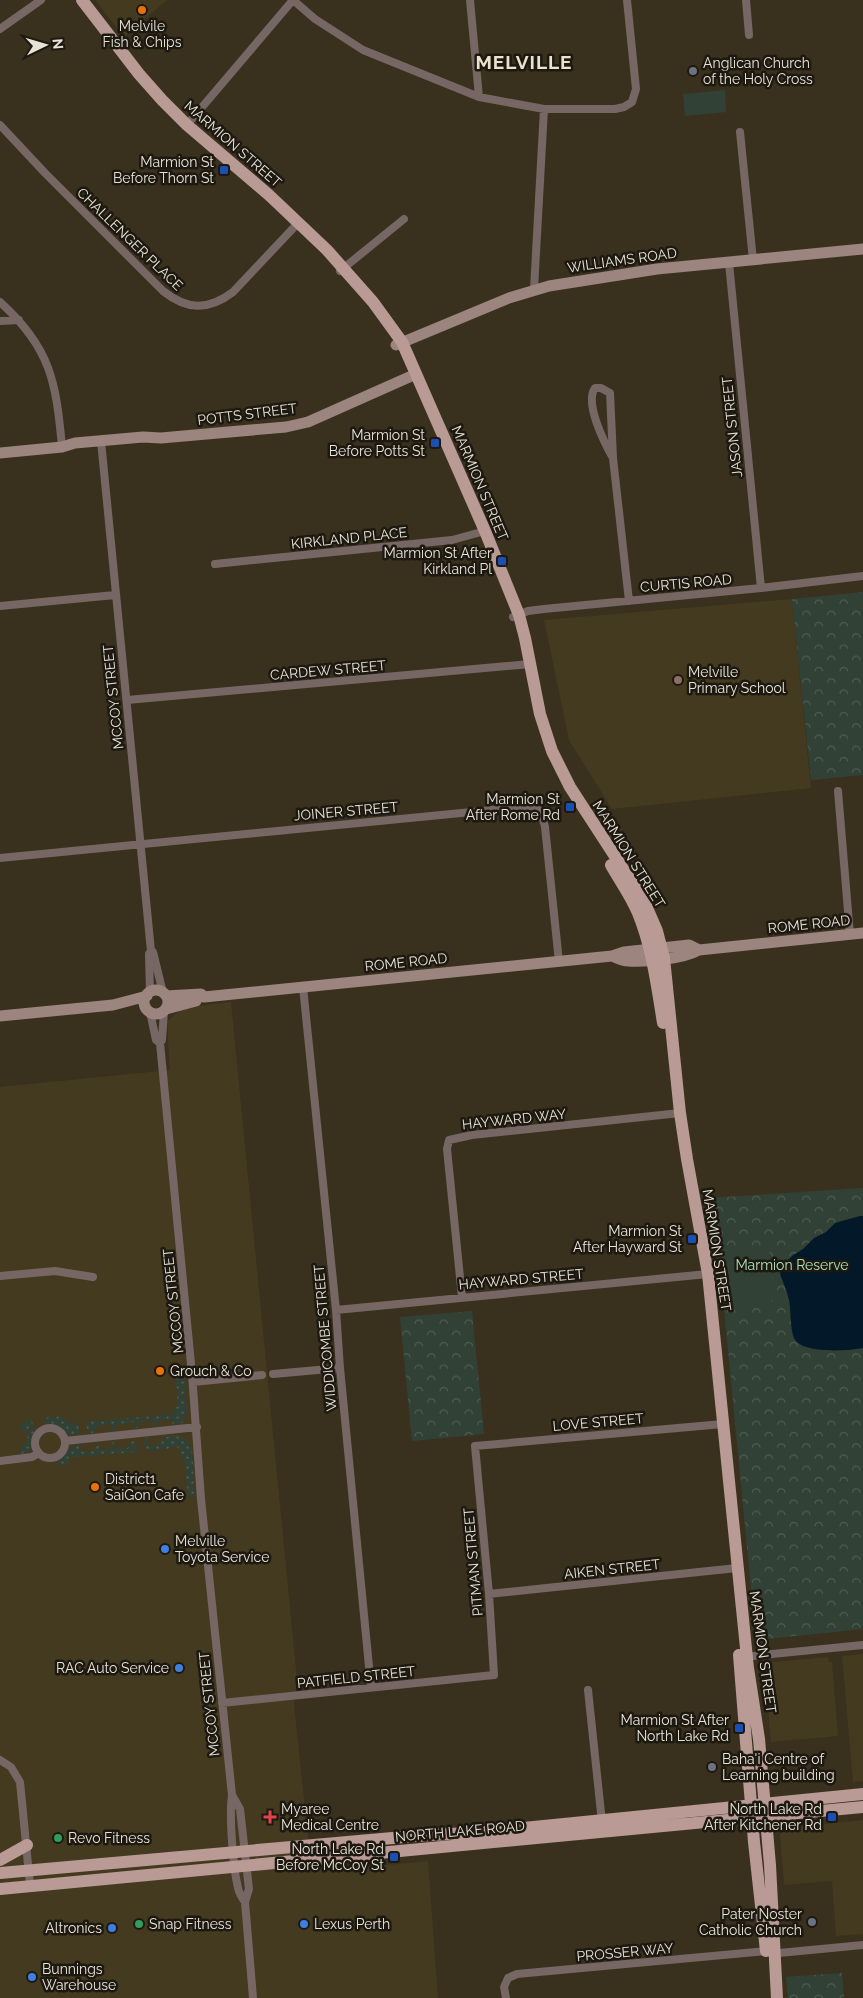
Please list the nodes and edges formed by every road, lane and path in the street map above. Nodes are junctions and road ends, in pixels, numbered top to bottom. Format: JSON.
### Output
{"nodes":[{"id":1,"x":41,"y":0,"type":"edge"},
{"id":2,"x":74,"y":0,"type":"edge"},
{"id":3,"x":82,"y":0,"type":"edge"},
{"id":4,"x":293,"y":0,"type":"edge"},
{"id":5,"x":470,"y":0,"type":"edge"},
{"id":6,"x":627,"y":0,"type":"edge"},
{"id":7,"x":746,"y":0,"type":"edge"},
{"id":8,"x":0,"y":29,"type":"edge"},
{"id":9,"x":749,"y":36,"type":"dead end"},
{"id":10,"x":480,"y":97,"type":"junction"},
{"id":11,"x":544,"y":109,"type":"junction"},
{"id":12,"x":0,"y":125,"type":"edge"},
{"id":13,"x":185,"y":127,"type":"junction"},
{"id":14,"x":740,"y":132,"type":"dead end"},
{"id":15,"x":404,"y":219,"type":"dead end"},
{"id":16,"x":297,"y":225,"type":"junction"},
{"id":17,"x":863,"y":249,"type":"edge"},
{"id":18,"x":752,"y":260,"type":"junction"},
{"id":19,"x":729,"y":263,"type":"junction"},
{"id":20,"x":342,"y":270,"type":"junction"},
{"id":21,"x":534,"y":289,"type":"junction"},
{"id":22,"x":0,"y":302,"type":"edge"},
{"id":23,"x":19,"y":320,"type":"junction"},
{"id":24,"x":0,"y":322,"type":"edge"},
{"id":25,"x":399,"y":344,"type":"junction"},
{"id":26,"x":413,"y":375,"type":"junction"},
{"id":27,"x":101,"y":444,"type":"junction"},
{"id":28,"x":62,"y":447,"type":"junction"},
{"id":29,"x":0,"y":453,"type":"edge"},
{"id":30,"x":613,"y":458,"type":"junction"},
{"id":31,"x":481,"y":532,"type":"junction"},
{"id":32,"x":215,"y":564,"type":"dead end"},
{"id":33,"x":863,"y":576,"type":"edge"},
{"id":34,"x":761,"y":588,"type":"junction"},
{"id":35,"x":115,"y":595,"type":"junction"},
{"id":36,"x":629,"y":601,"type":"junction"},
{"id":37,"x":0,"y":606,"type":"edge"},
{"id":38,"x":516,"y":616,"type":"junction"},
{"id":39,"x":527,"y":664,"type":"junction"},
{"id":40,"x":127,"y":700,"type":"junction"},
{"id":41,"x":838,"y":791,"type":"dead end"},
{"id":42,"x":139,"y":843,"type":"junction"},
{"id":43,"x":0,"y":858,"type":"edge"},
{"id":44,"x":863,"y":934,"type":"edge"},
{"id":45,"x":850,"y":935,"type":"junction"},
{"id":46,"x":151,"y":951,"type":"junction"},
{"id":47,"x":657,"y":954,"type":"junction"},
{"id":48,"x":559,"y":962,"type":"junction"},
{"id":49,"x":302,"y":987,"type":"junction"},
{"id":50,"x":164,"y":994,"type":"junction"},
{"id":51,"x":204,"y":997,"type":"junction"},
{"id":52,"x":148,"y":1002,"type":"junction"},
{"id":53,"x":165,"y":1010,"type":"junction"},
{"id":54,"x":0,"y":1016,"type":"edge"},
{"id":55,"x":160,"y":1043,"type":"junction"},
{"id":56,"x":677,"y":1114,"type":"junction"},
{"id":57,"x":705,"y":1274,"type":"junction"},
{"id":58,"x":0,"y":1276,"type":"edge"},
{"id":59,"x":93,"y":1278,"type":"dead end"},
{"id":60,"x":462,"y":1297,"type":"junction"},
{"id":61,"x":336,"y":1310,"type":"junction"},
{"id":62,"x":340,"y":1368,"type":"junction"},
{"id":63,"x":273,"y":1374,"type":"dead end"},
{"id":64,"x":262,"y":1375,"type":"dead end"},
{"id":65,"x":193,"y":1382,"type":"junction"},
{"id":66,"x":720,"y":1424,"type":"junction"},
{"id":67,"x":197,"y":1427,"type":"junction"},
{"id":68,"x":65,"y":1441,"type":"junction"},
{"id":69,"x":475,"y":1446,"type":"joint"},
{"id":70,"x":39,"y":1453,"type":"junction"},
{"id":71,"x":0,"y":1461,"type":"edge"},
{"id":72,"x":734,"y":1568,"type":"junction"},
{"id":73,"x":489,"y":1594,"type":"junction"},
{"id":74,"x":863,"y":1645,"type":"edge"},
{"id":75,"x":743,"y":1657,"type":"junction"},
{"id":76,"x":494,"y":1675,"type":"joint"},
{"id":77,"x":371,"y":1688,"type":"junction"},
{"id":78,"x":588,"y":1690,"type":"dead end"},
{"id":79,"x":222,"y":1703,"type":"junction"},
{"id":80,"x":0,"y":1760,"type":"edge"},
{"id":81,"x":863,"y":1794,"type":"edge"},
{"id":82,"x":764,"y":1803,"type":"junction"},
{"id":83,"x":751,"y":1804,"type":"junction"},
{"id":84,"x":863,"y":1807,"type":"edge"},
{"id":85,"x":766,"y":1816,"type":"junction"},
{"id":86,"x":752,"y":1818,"type":"junction"},
{"id":87,"x":602,"y":1826,"type":"junction"},
{"id":88,"x":27,"y":1845,"type":"junction"},
{"id":89,"x":240,"y":1859,"type":"junction"},
{"id":90,"x":0,"y":1860,"type":"edge"},
{"id":91,"x":29,"y":1871,"type":"junction"},
{"id":92,"x":0,"y":1873,"type":"edge"},
{"id":93,"x":30,"y":1886,"type":"junction"},
{"id":94,"x":0,"y":1888,"type":"edge"},
{"id":95,"x":863,"y":1945,"type":"edge"},
{"id":96,"x":770,"y":1951,"type":"junction"},
{"id":97,"x":253,"y":1998,"type":"edge"},
{"id":98,"x":506,"y":1998,"type":"edge"},
{"id":99,"x":771,"y":1998,"type":"edge"},
{"id":100,"x":777,"y":1998,"type":"edge"}],
"edges":[{"from":1,"to":8,"type":"street"},
{"from":2,"to":13,"type":"main road","name":"MARMION STREET"},
{"from":3,"to":13,"type":"main road","name":"MARMION STREET"},
{"from":4,"to":10,"type":"street"},
{"from":4,"to":13,"type":"street"},
{"from":5,"to":10,"type":"street"},
{"from":6,"to":11,"type":"street"},
{"from":7,"to":9,"type":"street"},
{"from":10,"to":11,"type":"street"},
{"from":11,"to":21,"type":"street"},
{"from":12,"to":16,"type":"street","name":"CHALLENGER PLACE"},
{"from":13,"to":16,"type":"main road","name":"MARMION STREET"},
{"from":14,"to":18,"type":"street"},
{"from":15,"to":20,"type":"street"},
{"from":16,"to":20,"type":"main road","name":"MARMION STREET"},
{"from":17,"to":18,"type":"street","name":"WILLIAMS ROAD"},
{"from":18,"to":19,"type":"street","name":"WILLIAMS ROAD"},
{"from":19,"to":21,"type":"street","name":"WILLIAMS ROAD"},
{"from":19,"to":34,"type":"street","name":"JASON STREET"},
{"from":20,"to":25,"type":"main road","name":"MARMION STREET"},
{"from":21,"to":25,"type":"street","name":"WILLIAMS ROAD"},
{"from":22,"to":23,"type":"street"},
{"from":23,"to":24,"type":"street"},
{"from":23,"to":28,"type":"street"},
{"from":25,"to":26,"type":"main road","name":"MARMION STREET"},
{"from":26,"to":27,"type":"street","name":"POTTS STREET"},
{"from":26,"to":31,"type":"main road","name":"MARMION STREET"},
{"from":27,"to":28,"type":"street","name":"POTTS STREET"},
{"from":27,"to":35,"type":"street","name":"MCCOY STREET"},
{"from":28,"to":29,"type":"street","name":"POTTS STREET"},
{"from":30,"to":30,"type":"street"},
{"from":30,"to":36,"type":"street"},
{"from":31,"to":32,"type":"street","name":"KIRKLAND PLACE"},
{"from":31,"to":38,"type":"main road","name":"MARMION STREET"},
{"from":33,"to":34,"type":"street","name":"CURTIS ROAD"},
{"from":34,"to":36,"type":"street","name":"CURTIS ROAD"},
{"from":35,"to":37,"type":"street"},
{"from":35,"to":40,"type":"street","name":"MCCOY STREET"},
{"from":36,"to":38,"type":"street","name":"CURTIS ROAD"},
{"from":38,"to":39,"type":"main road","name":"MARMION STREET"},
{"from":39,"to":40,"type":"street","name":"CARDEW STREET"},
{"from":39,"to":47,"type":"main road","name":"MARMION STREET"},
{"from":40,"to":42,"type":"street","name":"MCCOY STREET"},
{"from":41,"to":45,"type":"street"},
{"from":42,"to":43,"type":"street","name":"JOINER STREET"},
{"from":42,"to":46,"type":"street","name":"MCCOY STREET"},
{"from":42,"to":48,"type":"street","name":"JOINER STREET"},
{"from":44,"to":45,"type":"street","name":"ROME ROAD"},
{"from":45,"to":47,"type":"street","name":"ROME ROAD"},
{"from":46,"to":50,"type":"street","name":"MCCOY STREET"},
{"from":46,"to":52,"type":"street","name":"MCCOY STREET"},
{"from":47,"to":48,"type":"street","name":"ROME ROAD"},
{"from":47,"to":56,"type":"main road","name":"MARMION STREET"},
{"from":48,"to":49,"type":"street","name":"ROME ROAD"},
{"from":49,"to":51,"type":"street","name":"ROME ROAD"},
{"from":49,"to":61,"type":"street","name":"WIDDICOMBE STREET"},
{"from":50,"to":51,"type":"street","name":"ROME ROAD"},
{"from":50,"to":52,"type":"street"},
{"from":50,"to":53,"type":"street"},
{"from":51,"to":53,"type":"street","name":"ROME ROAD"},
{"from":52,"to":53,"type":"street"},
{"from":52,"to":54,"type":"street"},
{"from":52,"to":55,"type":"street","name":"MCCOY STREET"},
{"from":53,"to":55,"type":"street","name":"MCCOY STREET"},
{"from":55,"to":65,"type":"street","name":"MCCOY STREET"},
{"from":56,"to":57,"type":"main road","name":"MARMION STREET"},
{"from":56,"to":60,"type":"street","name":"HAYWARD WAY"},
{"from":57,"to":60,"type":"street","name":"HAYWARD STREET"},
{"from":57,"to":66,"type":"main road","name":"MARMION STREET"},
{"from":58,"to":59,"type":"street"},
{"from":60,"to":61,"type":"street","name":"HAYWARD STREET"},
{"from":61,"to":62,"type":"street","name":"WIDDICOMBE STREET"},
{"from":62,"to":63,"type":"street"},
{"from":62,"to":77,"type":"street","name":"WIDDICOMBE STREET"},
{"from":64,"to":65,"type":"street"},
{"from":65,"to":67,"type":"street","name":"MCCOY STREET"},
{"from":66,"to":69,"type":"street","name":"LOVE STREET"},
{"from":66,"to":72,"type":"main road","name":"MARMION STREET"},
{"from":67,"to":68,"type":"street"},
{"from":67,"to":79,"type":"street","name":"MCCOY STREET"},
{"from":68,"to":70,"type":"street"},
{"from":68,"to":70,"type":"street"},
{"from":69,"to":73,"type":"street","name":"PITMAN STREET"},
{"from":70,"to":71,"type":"street"},
{"from":72,"to":73,"type":"street","name":"AIKEN STREET"},
{"from":72,"to":75,"type":"main road","name":"MARMION STREET"},
{"from":73,"to":76,"type":"street","name":"PITMAN STREET"},
{"from":74,"to":75,"type":"street"},
{"from":75,"to":82,"type":"main road","name":"MARMION STREET"},
{"from":75,"to":83,"type":"main road","name":"MARMION STREET"},
{"from":76,"to":77,"type":"street","name":"PATFIELD STREET"},
{"from":77,"to":79,"type":"street","name":"PATFIELD STREET"},
{"from":78,"to":87,"type":"street"},
{"from":79,"to":89,"type":"street","name":"MCCOY STREET"},
{"from":80,"to":88,"type":"street"},
{"from":81,"to":82,"type":"main road","name":"NORTH LAKE ROAD"},
{"from":82,"to":83,"type":"main road","name":"NORTH LAKE ROAD"},
{"from":82,"to":85,"type":"main road","name":"MARMION STREET"},
{"from":83,"to":86,"type":"main road","name":"MARMION STREET"},
{"from":83,"to":87,"type":"main road","name":"NORTH LAKE ROAD"},
{"from":84,"to":85,"type":"main road","name":"NORTH LAKE ROAD"},
{"from":85,"to":86,"type":"main road","name":"NORTH LAKE ROAD"},
{"from":85,"to":96,"type":"main road","name":"MARMION STREET"},
{"from":86,"to":87,"type":"main road","name":"NORTH LAKE ROAD"},
{"from":86,"to":96,"type":"main road","name":"MARMION STREET"},
{"from":87,"to":89,"type":"main road","name":"NORTH LAKE ROAD"},
{"from":88,"to":90,"type":"main road"},
{"from":88,"to":91,"type":"street"},
{"from":89,"to":91,"type":"main road","name":"NORTH LAKE ROAD"},
{"from":89,"to":93,"type":"main road","name":"NORTH LAKE ROAD"},
{"from":89,"to":97,"type":"street","name":"MCCOY STREET"},
{"from":91,"to":92,"type":"main road","name":"NORTH LAKE ROAD"},
{"from":91,"to":93,"type":"street"},
{"from":93,"to":94,"type":"main road","name":"NORTH LAKE ROAD"},
{"from":95,"to":96,"type":"street"},
{"from":96,"to":98,"type":"street","name":"PROSSER WAY"},
{"from":96,"to":99,"type":"main road","name":"MARMION STREET"},
{"from":96,"to":100,"type":"main road","name":"MARMION STREET"}]}
